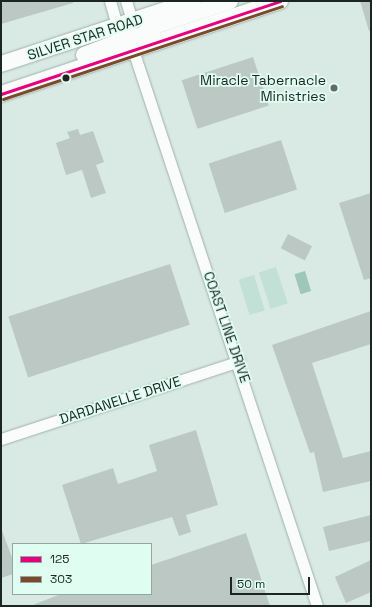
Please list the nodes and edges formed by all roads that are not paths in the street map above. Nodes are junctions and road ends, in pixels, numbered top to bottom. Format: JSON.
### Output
{"nodes":[{"id":1,"x":110,"y":1,"type":"edge"},
{"id":2,"x":126,"y":1,"type":"edge"},
{"id":3,"x":192,"y":1,"type":"edge"},
{"id":4,"x":230,"y":1,"type":"edge"},
{"id":5,"x":280,"y":1,"type":"edge"},
{"id":6,"x":132,"y":21,"type":"junction"},
{"id":7,"x":117,"y":26,"type":"junction"},
{"id":8,"x":133,"y":50,"type":"junction"},
{"id":9,"x":1,"y":64,"type":"edge"},
{"id":10,"x":1,"y":92,"type":"edge"},
{"id":11,"x":238,"y":361,"type":"junction"},
{"id":12,"x":1,"y":439,"type":"edge"},
{"id":13,"x":317,"y":606,"type":"edge"}],
"edges":[{"from":1,"to":7,"type":"street"},
{"from":2,"to":6,"type":"street"},
{"from":3,"to":6,"type":"main road","name":"SILVER STAR ROAD"},
{"from":4,"to":8,"type":"main road"},
{"from":5,"to":8,"type":"main road","name":"SILVER STAR ROAD"},
{"from":6,"to":7,"type":"main road","name":"SILVER STAR ROAD"},
{"from":6,"to":10,"type":"main road"},
{"from":7,"to":9,"type":"main road","name":"SILVER STAR ROAD"},
{"from":8,"to":10,"type":"main road","name":"SILVER STAR ROAD"},
{"from":8,"to":11,"type":"street","name":"COAST LINE DRIVE"},
{"from":11,"to":12,"type":"street","name":"DARDANELLE DRIVE"},
{"from":11,"to":13,"type":"street","name":"COAST LINE DRIVE"}]}
